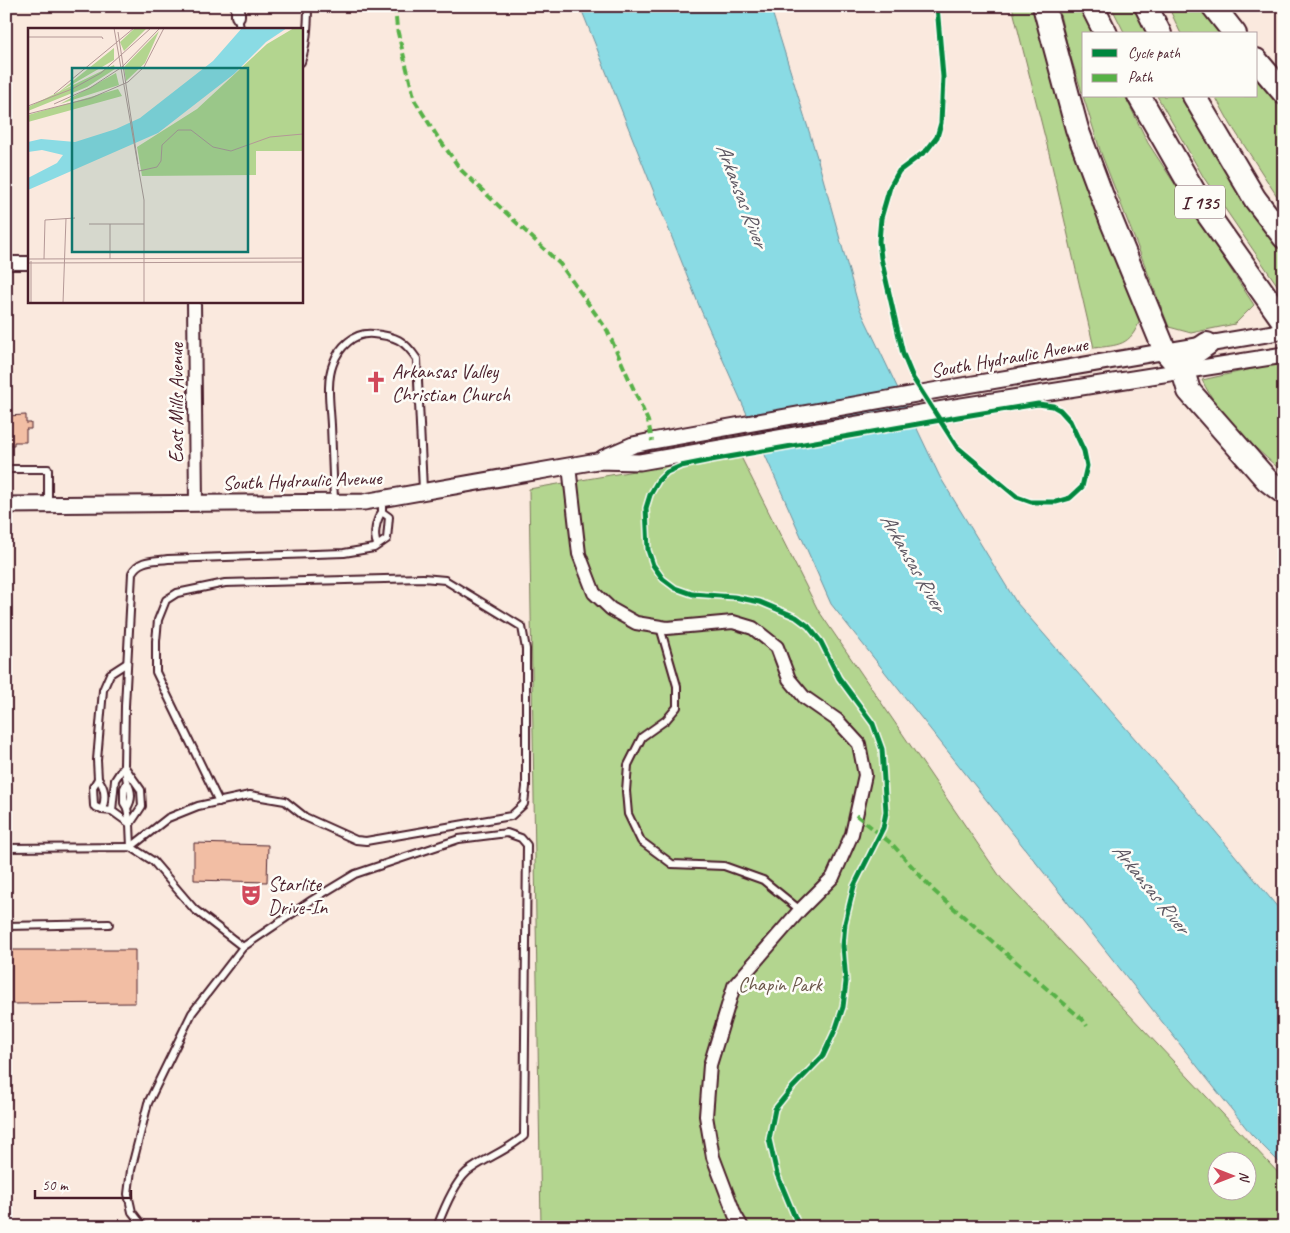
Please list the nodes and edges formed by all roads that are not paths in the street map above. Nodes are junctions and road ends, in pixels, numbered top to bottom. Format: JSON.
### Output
{"nodes":[{"id":1,"x":308,"y":6,"type":"edge"},
{"id":2,"x":1044,"y":6,"type":"edge"},
{"id":3,"x":1092,"y":6,"type":"edge"},
{"id":4,"x":1146,"y":6,"type":"edge"},
{"id":5,"x":1213,"y":6,"type":"edge"},
{"id":6,"x":238,"y":11,"type":"edge"},
{"id":7,"x":240,"y":28,"type":"edge"},
{"id":8,"x":1105,"y":32,"type":"edge"},
{"id":9,"x":1159,"y":32,"type":"edge"},
{"id":10,"x":1233,"y":32,"type":"edge"},
{"id":11,"x":302,"y":59,"type":"edge"},
{"id":12,"x":1258,"y":62,"type":"edge"},
{"id":13,"x":1284,"y":94,"type":"edge"},
{"id":14,"x":1140,"y":98,"type":"edge"},
{"id":15,"x":1195,"y":98,"type":"edge"},
{"id":16,"x":1284,"y":237,"type":"edge"},
{"id":17,"x":6,"y":263,"type":"edge"},
{"id":18,"x":28,"y":263,"type":"edge"},
{"id":19,"x":194,"y":302,"type":"edge"},
{"id":20,"x":1284,"y":322,"type":"edge"},
{"id":21,"x":1284,"y":331,"type":"edge"},
{"id":22,"x":1207,"y":344,"type":"junction"},
{"id":23,"x":1165,"y":351,"type":"junction"},
{"id":24,"x":1284,"y":355,"type":"edge"},
{"id":25,"x":1183,"y":371,"type":"junction"},
{"id":26,"x":597,"y":461,"type":"junction"},
{"id":27,"x":569,"y":466,"type":"junction"},
{"id":28,"x":6,"y":469,"type":"edge"},
{"id":29,"x":423,"y":492,"type":"junction"},
{"id":30,"x":1284,"y":493,"type":"edge"},
{"id":31,"x":334,"y":502,"type":"junction"},
{"id":32,"x":196,"y":504,"type":"junction"},
{"id":33,"x":6,"y":505,"type":"edge"},
{"id":34,"x":48,"y":505,"type":"junction"},
{"id":35,"x":382,"y":506,"type":"junction"},
{"id":36,"x":377,"y":544,"type":"junction"},
{"id":37,"x":660,"y":627,"type":"junction"},
{"id":38,"x":127,"y":663,"type":"junction"},
{"id":39,"x":124,"y":766,"type":"junction"},
{"id":40,"x":98,"y":779,"type":"junction"},
{"id":41,"x":219,"y":802,"type":"junction"},
{"id":42,"x":102,"y":810,"type":"junction"},
{"id":43,"x":112,"y":811,"type":"junction"},
{"id":44,"x":130,"y":824,"type":"junction"},
{"id":45,"x":131,"y":847,"type":"junction"},
{"id":46,"x":6,"y":848,"type":"edge"},
{"id":47,"x":800,"y":910,"type":"junction"},
{"id":48,"x":109,"y":924,"type":"dead end"},
{"id":49,"x":6,"y":926,"type":"edge"},
{"id":50,"x":243,"y":947,"type":"junction"},
{"id":51,"x":147,"y":1227,"type":"edge"},
{"id":52,"x":437,"y":1227,"type":"edge"},
{"id":53,"x":742,"y":1227,"type":"edge"}],
"edges":[{"from":1,"to":11,"type":"lane"},
{"from":2,"to":23,"type":"highway"},
{"from":3,"to":8,"type":"highway"},
{"from":4,"to":9,"type":"highway"},
{"from":5,"to":10,"type":"highway"},
{"from":6,"to":7,"type":"lane"},
{"from":12,"to":13,"type":"highway"},
{"from":14,"to":20,"type":"highway","number":"I 135"},
{"from":15,"to":16,"type":"highway","number":"I 135"},
{"from":17,"to":18,"type":"street"},
{"from":19,"to":32,"type":"street","name":"East Mills Avenue"},
{"from":21,"to":22,"type":"street","name":"South Hydraulic Avenue"},
{"from":22,"to":23,"type":"street","name":"South Hydraulic Avenue"},
{"from":22,"to":25,"type":"highway"},
{"from":23,"to":25,"type":"highway"},
{"from":23,"to":26,"type":"street","name":"South Hydraulic Avenue"},
{"from":24,"to":25,"type":"street","name":"South Hydraulic Avenue"},
{"from":25,"to":26,"type":"street","name":"South Hydraulic Avenue"},
{"from":25,"to":30,"type":"highway"},
{"from":26,"to":27,"type":"street","name":"South Hydraulic Avenue"},
{"from":27,"to":29,"type":"street","name":"South Hydraulic Avenue"},
{"from":27,"to":37,"type":"street"},
{"from":28,"to":34,"type":"lane"},
{"from":29,"to":31,"type":"lane"},
{"from":29,"to":35,"type":"street","name":"South Hydraulic Avenue"},
{"from":31,"to":32,"type":"street","name":"South Hydraulic Avenue"},
{"from":31,"to":35,"type":"street","name":"South Hydraulic Avenue"},
{"from":32,"to":34,"type":"street","name":"South Hydraulic Avenue"},
{"from":33,"to":34,"type":"street","name":"South Hydraulic Avenue"},
{"from":35,"to":36,"type":"lane"},
{"from":35,"to":36,"type":"lane"},
{"from":36,"to":38,"type":"lane"},
{"from":37,"to":47,"type":"lane"},
{"from":37,"to":47,"type":"street"},
{"from":38,"to":39,"type":"lane"},
{"from":38,"to":40,"type":"lane"},
{"from":39,"to":43,"type":"lane"},
{"from":39,"to":44,"type":"lane"},
{"from":39,"to":44,"type":"lane"},
{"from":40,"to":42,"type":"lane"},
{"from":40,"to":42,"type":"lane"},
{"from":41,"to":41,"type":"lane"},
{"from":41,"to":45,"type":"lane"},
{"from":42,"to":43,"type":"lane"},
{"from":43,"to":44,"type":"lane"},
{"from":44,"to":45,"type":"lane"},
{"from":45,"to":46,"type":"lane"},
{"from":45,"to":50,"type":"lane"},
{"from":47,"to":53,"type":"street"},
{"from":48,"to":49,"type":"lane"},
{"from":50,"to":51,"type":"lane"},
{"from":50,"to":52,"type":"lane"}]}
